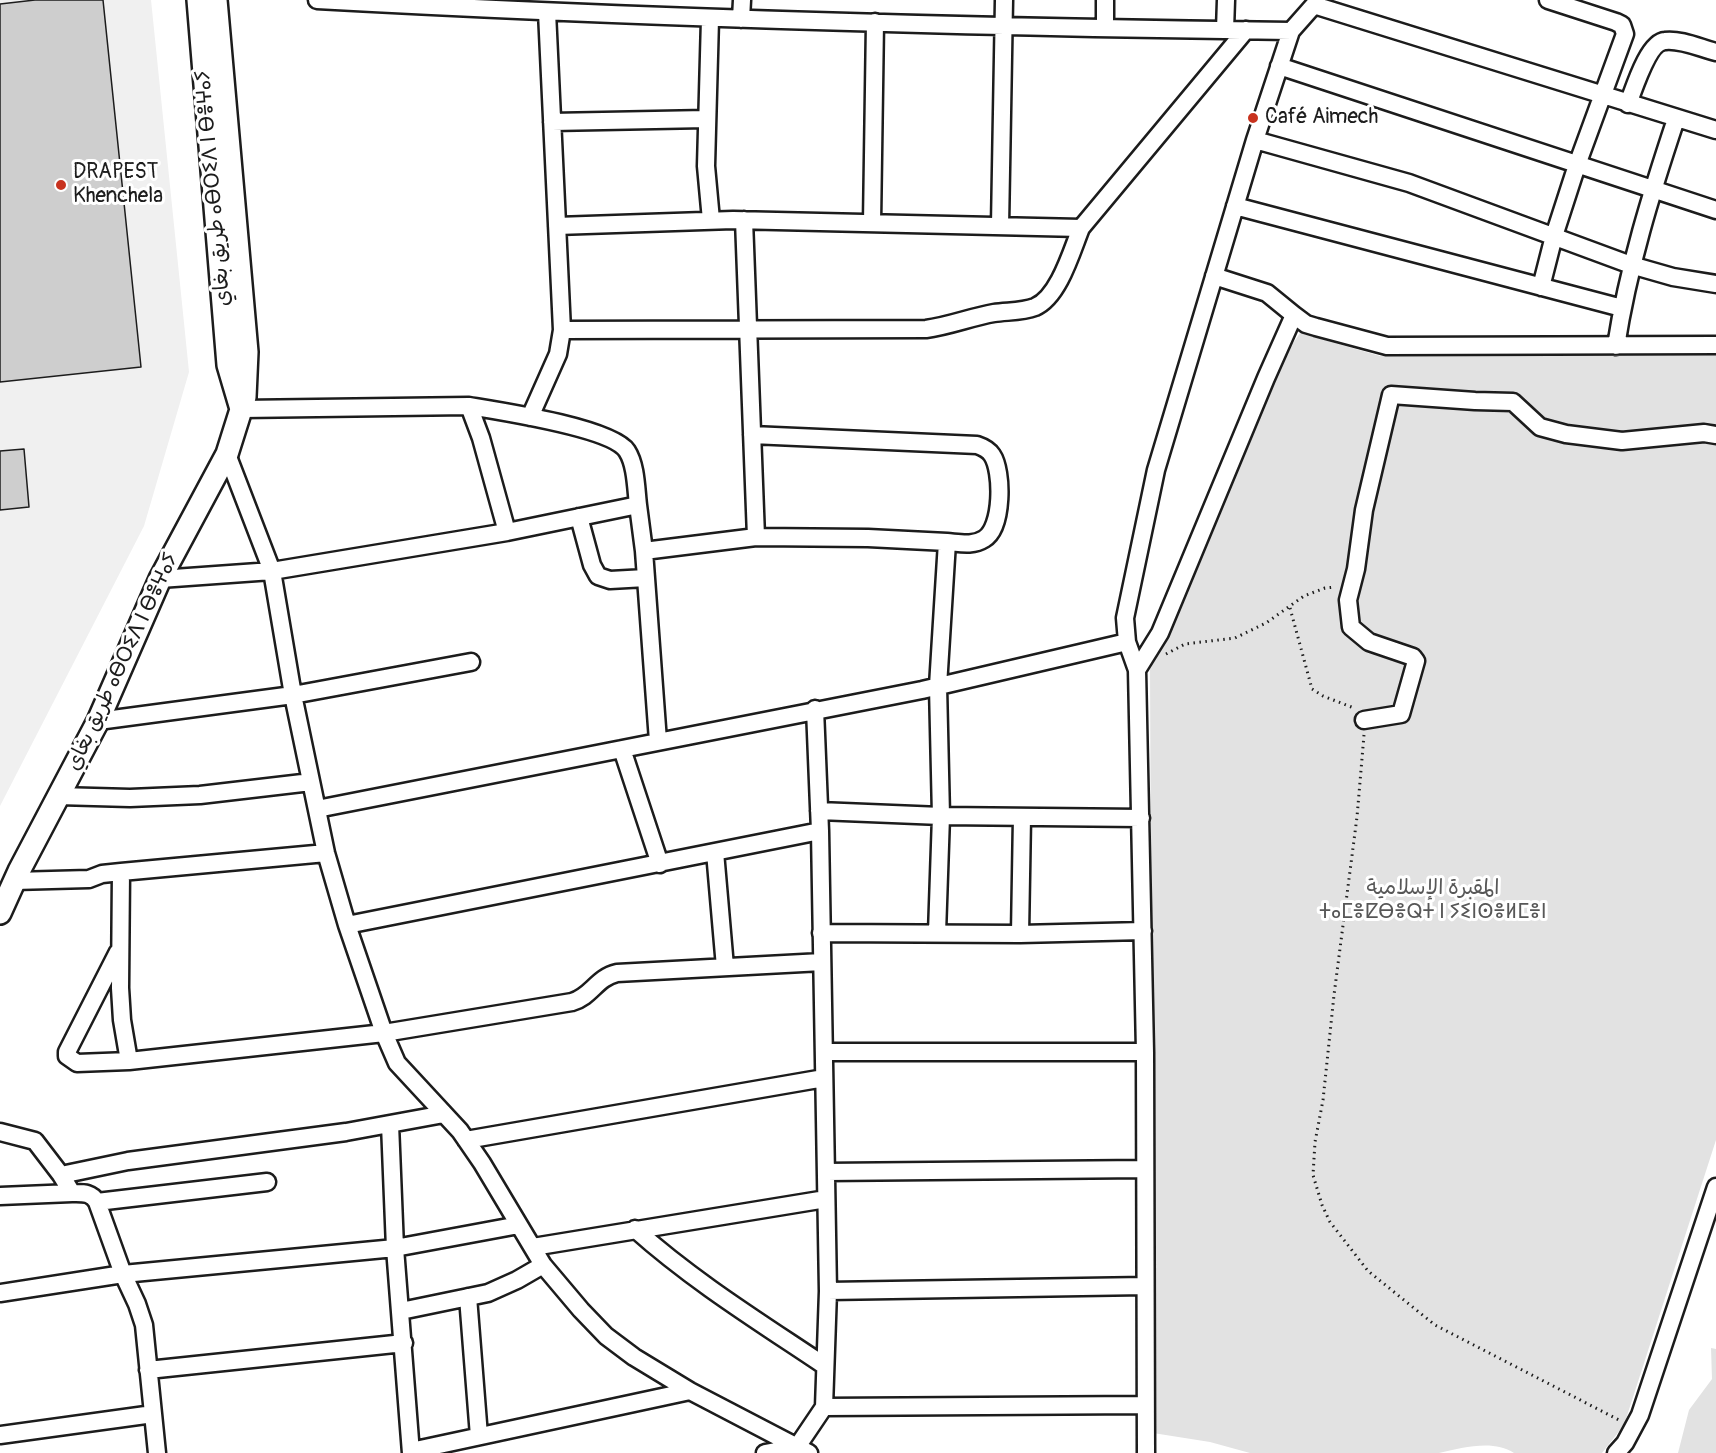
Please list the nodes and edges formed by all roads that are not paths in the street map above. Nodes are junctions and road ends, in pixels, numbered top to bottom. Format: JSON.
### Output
{"nodes":[{"id":1,"x":198,"y":0,"type":"edge"},
{"id":2,"x":216,"y":0,"type":"edge"},
{"id":3,"x":317,"y":0,"type":"edge"},
{"id":4,"x":742,"y":0,"type":"edge"},
{"id":5,"x":1004,"y":0,"type":"edge"},
{"id":6,"x":1105,"y":0,"type":"edge"},
{"id":7,"x":1226,"y":0,"type":"edge"},
{"id":8,"x":1548,"y":0,"type":"edge"},
{"id":9,"x":1316,"y":3,"type":"edge"},
{"id":10,"x":1567,"y":3,"type":"edge"},
{"id":11,"x":649,"y":8,"type":"edge"},
{"id":12,"x":547,"y":12,"type":"junction"},
{"id":13,"x":710,"y":19,"type":"junction"},
{"id":14,"x":741,"y":20,"type":"junction"},
{"id":15,"x":875,"y":22,"type":"junction"},
{"id":16,"x":1004,"y":27,"type":"junction"},
{"id":17,"x":1105,"y":28,"type":"junction"},
{"id":18,"x":1225,"y":30,"type":"junction"},
{"id":19,"x":1245,"y":30,"type":"junction"},
{"id":20,"x":1291,"y":31,"type":"junction"},
{"id":21,"x":1716,"y":52,"type":"edge"},
{"id":22,"x":1279,"y":66,"type":"junction"},
{"id":23,"x":1601,"y":96,"type":"junction"},
{"id":24,"x":1628,"y":104,"type":"junction"},
{"id":25,"x":706,"y":119,"type":"junction"},
{"id":26,"x":1676,"y":119,"type":"junction"},
{"id":27,"x":552,"y":123,"type":"junction"},
{"id":28,"x":1716,"y":130,"type":"edge"},
{"id":29,"x":1255,"y":140,"type":"junction"},
{"id":30,"x":1577,"y":165,"type":"junction"},
{"id":31,"x":1652,"y":190,"type":"junction"},
{"id":32,"x":1235,"y":206,"type":"junction"},
{"id":33,"x":1716,"y":210,"type":"edge"},
{"id":34,"x":711,"y":220,"type":"junction"},
{"id":35,"x":744,"y":220,"type":"junction"},
{"id":36,"x":872,"y":223,"type":"junction"},
{"id":37,"x":557,"y":226,"type":"junction"},
{"id":38,"x":1000,"y":226,"type":"junction"},
{"id":39,"x":1081,"y":228,"type":"junction"},
{"id":40,"x":1554,"y":236,"type":"junction"},
{"id":41,"x":1631,"y":265,"type":"junction"},
{"id":42,"x":1214,"y":276,"type":"junction"},
{"id":43,"x":1716,"y":284,"type":"edge"},
{"id":44,"x":1541,"y":287,"type":"junction"},
{"id":45,"x":1622,"y":308,"type":"junction"},
{"id":46,"x":1294,"y":315,"type":"junction"},
{"id":47,"x":748,"y":329,"type":"junction"},
{"id":48,"x":562,"y":330,"type":"junction"},
{"id":49,"x":1716,"y":345,"type":"edge"},
{"id":50,"x":1616,"y":346,"type":"junction"},
{"id":51,"x":469,"y":406,"type":"junction"},
{"id":52,"x":241,"y":409,"type":"junction"},
{"id":53,"x":530,"y":417,"type":"junction"},
{"id":54,"x":752,"y":435,"type":"junction"},
{"id":55,"x":1716,"y":435,"type":"edge"},
{"id":56,"x":226,"y":454,"type":"junction"},
{"id":57,"x":638,"y":505,"type":"junction"},
{"id":58,"x":579,"y":517,"type":"junction"},
{"id":59,"x":507,"y":532,"type":"junction"},
{"id":60,"x":756,"y":537,"type":"junction"},
{"id":61,"x":947,"y":542,"type":"junction"},
{"id":62,"x":644,"y":551,"type":"junction"},
{"id":63,"x":273,"y":571,"type":"junction"},
{"id":64,"x":646,"y":578,"type":"junction"},
{"id":65,"x":160,"y":579,"type":"junction"},
{"id":66,"x":1127,"y":642,"type":"junction"},
{"id":67,"x":471,"y":662,"type":"dead end"},
{"id":68,"x":1137,"y":670,"type":"junction"},
{"id":69,"x":938,"y":686,"type":"junction"},
{"id":70,"x":293,"y":695,"type":"junction"},
{"id":71,"x":815,"y":709,"type":"junction"},
{"id":72,"x":1364,"y":720,"type":"road end"},
{"id":73,"x":98,"y":721,"type":"junction"},
{"id":74,"x":658,"y":741,"type":"junction"},
{"id":75,"x":622,"y":748,"type":"junction"},
{"id":76,"x":311,"y":782,"type":"junction"},
{"id":77,"x":58,"y":796,"type":"junction"},
{"id":78,"x":317,"y":809,"type":"junction"},
{"id":79,"x":819,"y":811,"type":"junction"},
{"id":80,"x":941,"y":816,"type":"junction"},
{"id":81,"x":1022,"y":817,"type":"junction"},
{"id":82,"x":1141,"y":818,"type":"junction"},
{"id":83,"x":820,"y":831,"type":"junction"},
{"id":84,"x":716,"y":852,"type":"junction"},
{"id":85,"x":326,"y":853,"type":"junction"},
{"id":86,"x":660,"y":864,"type":"junction"},
{"id":87,"x":121,"y":872,"type":"junction"},
{"id":88,"x":17,"y":876,"type":"junction"},
{"id":89,"x":0,"y":913,"type":"edge"},
{"id":90,"x":347,"y":926,"type":"junction"},
{"id":91,"x":1143,"y":931,"type":"junction"},
{"id":92,"x":822,"y":933,"type":"junction"},
{"id":93,"x":937,"y":933,"type":"junction"},
{"id":94,"x":1020,"y":934,"type":"junction"},
{"id":95,"x":120,"y":949,"type":"junction"},
{"id":96,"x":822,"y":962,"type":"junction"},
{"id":97,"x":725,"y":967,"type":"junction"},
{"id":98,"x":384,"y":1033,"type":"junction"},
{"id":99,"x":824,"y":1052,"type":"junction"},
{"id":100,"x":1145,"y":1052,"type":"junction"},
{"id":101,"x":129,"y":1061,"type":"junction"},
{"id":102,"x":824,"y":1078,"type":"junction"},
{"id":103,"x":444,"y":1114,"type":"junction"},
{"id":104,"x":390,"y":1124,"type":"junction"},
{"id":105,"x":0,"y":1132,"type":"edge"},
{"id":106,"x":466,"y":1140,"type":"junction"},
{"id":107,"x":1144,"y":1169,"type":"junction"},
{"id":108,"x":826,"y":1172,"type":"junction"},
{"id":109,"x":61,"y":1174,"type":"junction"},
{"id":110,"x":267,"y":1182,"type":"dead end"},
{"id":111,"x":1716,"y":1187,"type":"edge"},
{"id":112,"x":72,"y":1193,"type":"junction"},
{"id":113,"x":0,"y":1196,"type":"edge"},
{"id":114,"x":826,"y":1199,"type":"junction"},
{"id":115,"x":97,"y":1202,"type":"junction"},
{"id":116,"x":519,"y":1225,"type":"junction"},
{"id":117,"x":635,"y":1229,"type":"junction"},
{"id":118,"x":533,"y":1247,"type":"junction"},
{"id":119,"x":395,"y":1248,"type":"junction"},
{"id":120,"x":543,"y":1264,"type":"junction"},
{"id":121,"x":123,"y":1274,"type":"junction"},
{"id":122,"x":1145,"y":1286,"type":"junction"},
{"id":123,"x":828,"y":1291,"type":"junction"},
{"id":124,"x":0,"y":1293,"type":"edge"},
{"id":125,"x":468,"y":1297,"type":"junction"},
{"id":126,"x":401,"y":1311,"type":"junction"},
{"id":127,"x":404,"y":1343,"type":"junction"},
{"id":128,"x":825,"y":1366,"type":"junction"},
{"id":129,"x":148,"y":1370,"type":"junction"},
{"id":130,"x":690,"y":1391,"type":"junction"},
{"id":131,"x":1145,"y":1405,"type":"junction"},
{"id":132,"x":824,"y":1407,"type":"junction"},
{"id":133,"x":153,"y":1414,"type":"junction"},
{"id":134,"x":0,"y":1435,"type":"edge"},
{"id":135,"x":479,"y":1436,"type":"junction"},
{"id":136,"x":803,"y":1450,"type":"edge"},
{"id":137,"x":411,"y":1452,"type":"edge"},
{"id":138,"x":157,"y":1453,"type":"edge"},
{"id":139,"x":765,"y":1453,"type":"edge"},
{"id":140,"x":1146,"y":1453,"type":"edge"},
{"id":141,"x":1616,"y":1453,"type":"edge"}],
"edges":[{"from":1,"to":52,"type":"main road","name":"طريق بغاي ⴰⴱⵔⵉⴷ ⵏ ⴱⴻⵖⴰⵢ"},
{"from":2,"to":52,"type":"main road","name":"طريق بغاي ⴰⴱⵔⵉⴷ ⵏ ⴱⴻⵖⴰⵢ"},
{"from":3,"to":12,"type":"street"},
{"from":4,"to":14,"type":"street"},
{"from":5,"to":16,"type":"street"},
{"from":6,"to":17,"type":"street"},
{"from":7,"to":18,"type":"street"},
{"from":8,"to":10,"type":"street"},
{"from":9,"to":20,"type":"street"},
{"from":9,"to":23,"type":"street"},
{"from":10,"to":23,"type":"street"},
{"from":11,"to":12,"type":"street"},
{"from":11,"to":13,"type":"street"},
{"from":12,"to":27,"type":"street"},
{"from":13,"to":14,"type":"street"},
{"from":13,"to":25,"type":"street"},
{"from":14,"to":15,"type":"street"},
{"from":15,"to":16,"type":"street"},
{"from":15,"to":36,"type":"street"},
{"from":16,"to":17,"type":"street"},
{"from":16,"to":38,"type":"street"},
{"from":17,"to":18,"type":"street"},
{"from":18,"to":19,"type":"street"},
{"from":19,"to":20,"type":"street"},
{"from":19,"to":39,"type":"street"},
{"from":20,"to":22,"type":"street"},
{"from":21,"to":24,"type":"street"},
{"from":22,"to":29,"type":"street"},
{"from":22,"to":30,"type":"street"},
{"from":23,"to":24,"type":"street"},
{"from":23,"to":30,"type":"street"},
{"from":24,"to":26,"type":"street"},
{"from":25,"to":27,"type":"street"},
{"from":25,"to":34,"type":"street"},
{"from":26,"to":28,"type":"street"},
{"from":26,"to":31,"type":"street"},
{"from":27,"to":37,"type":"street"},
{"from":29,"to":32,"type":"street"},
{"from":29,"to":40,"type":"street"},
{"from":30,"to":31,"type":"street"},
{"from":30,"to":40,"type":"street"},
{"from":31,"to":33,"type":"street"},
{"from":31,"to":41,"type":"street"},
{"from":32,"to":42,"type":"street"},
{"from":32,"to":44,"type":"street"},
{"from":34,"to":35,"type":"street"},
{"from":34,"to":37,"type":"street"},
{"from":35,"to":36,"type":"street"},
{"from":35,"to":47,"type":"street"},
{"from":36,"to":38,"type":"street"},
{"from":37,"to":48,"type":"street"},
{"from":38,"to":39,"type":"street"},
{"from":39,"to":47,"type":"street"},
{"from":40,"to":41,"type":"street"},
{"from":40,"to":44,"type":"street"},
{"from":41,"to":43,"type":"street"},
{"from":41,"to":45,"type":"street"},
{"from":42,"to":46,"type":"street"},
{"from":42,"to":66,"type":"street"},
{"from":44,"to":45,"type":"street"},
{"from":45,"to":50,"type":"street"},
{"from":46,"to":50,"type":"street"},
{"from":46,"to":68,"type":"street"},
{"from":47,"to":48,"type":"street"},
{"from":47,"to":54,"type":"street"},
{"from":48,"to":53,"type":"street"},
{"from":49,"to":50,"type":"street"},
{"from":51,"to":52,"type":"street"},
{"from":51,"to":53,"type":"street"},
{"from":51,"to":59,"type":"street"},
{"from":52,"to":56,"type":"main road","name":"طريق بغاي ⴰⴱⵔⵉⴷ ⵏ ⴱⴻⵖⴰⵢ"},
{"from":53,"to":57,"type":"street"},
{"from":54,"to":60,"type":"street"},
{"from":54,"to":61,"type":"street"},
{"from":55,"to":72,"type":"street"},
{"from":56,"to":63,"type":"street"},
{"from":56,"to":65,"type":"main road","name":"طريق بغاي ⴰⴱⵔⵉⴷ ⵏ ⴱⴻⵖⴰⵢ"},
{"from":57,"to":58,"type":"street"},
{"from":57,"to":62,"type":"street"},
{"from":58,"to":59,"type":"street"},
{"from":58,"to":64,"type":"street"},
{"from":59,"to":63,"type":"street"},
{"from":60,"to":61,"type":"street"},
{"from":60,"to":62,"type":"street"},
{"from":61,"to":69,"type":"street"},
{"from":62,"to":64,"type":"street"},
{"from":63,"to":65,"type":"street"},
{"from":63,"to":70,"type":"street"},
{"from":64,"to":74,"type":"street"},
{"from":65,"to":73,"type":"main road","name":"طريق بغاي ⴰⴱⵔⵉⴷ ⵏ ⴱⴻⵖⴰⵢ"},
{"from":66,"to":68,"type":"street"},
{"from":66,"to":69,"type":"street"},
{"from":67,"to":70,"type":"street"},
{"from":68,"to":82,"type":"street"},
{"from":69,"to":71,"type":"street"},
{"from":69,"to":80,"type":"street"},
{"from":70,"to":73,"type":"street"},
{"from":70,"to":76,"type":"street"},
{"from":71,"to":74,"type":"street"},
{"from":71,"to":79,"type":"street"},
{"from":73,"to":77,"type":"main road","name":"طريق بغاي ⴰⴱⵔⵉⴷ ⵏ ⴱⴻⵖⴰⵢ"},
{"from":74,"to":75,"type":"street"},
{"from":75,"to":78,"type":"street"},
{"from":75,"to":86,"type":"street"},
{"from":76,"to":77,"type":"street"},
{"from":76,"to":78,"type":"street"},
{"from":77,"to":88,"type":"main road","name":"طريق بغاي ⴰⴱⵔⵉⴷ ⵏ ⴱⴻⵖⴰⵢ"},
{"from":78,"to":85,"type":"street"},
{"from":79,"to":80,"type":"street"},
{"from":79,"to":83,"type":"street"},
{"from":80,"to":81,"type":"street"},
{"from":80,"to":93,"type":"street"},
{"from":81,"to":82,"type":"street"},
{"from":81,"to":94,"type":"street"},
{"from":82,"to":91,"type":"street"},
{"from":83,"to":84,"type":"street"},
{"from":83,"to":92,"type":"street"},
{"from":84,"to":86,"type":"street"},
{"from":84,"to":97,"type":"street"},
{"from":85,"to":87,"type":"street"},
{"from":85,"to":90,"type":"street"},
{"from":86,"to":90,"type":"street"},
{"from":87,"to":88,"type":"street"},
{"from":87,"to":95,"type":"street"},
{"from":88,"to":89,"type":"main road","name":"طريق بغاي ⴰⴱⵔⵉⴷ ⵏ ⴱⴻⵖⴰⵢ"},
{"from":90,"to":98,"type":"street"},
{"from":91,"to":94,"type":"street"},
{"from":91,"to":100,"type":"street"},
{"from":92,"to":93,"type":"street"},
{"from":92,"to":96,"type":"street"},
{"from":93,"to":94,"type":"street"},
{"from":95,"to":101,"type":"street"},
{"from":95,"to":101,"type":"street"},
{"from":96,"to":97,"type":"street"},
{"from":96,"to":99,"type":"street"},
{"from":97,"to":98,"type":"street"},
{"from":98,"to":101,"type":"street"},
{"from":98,"to":103,"type":"street"},
{"from":99,"to":100,"type":"street"},
{"from":99,"to":102,"type":"street"},
{"from":100,"to":107,"type":"street"},
{"from":102,"to":106,"type":"street"},
{"from":102,"to":108,"type":"street"},
{"from":103,"to":104,"type":"street"},
{"from":103,"to":106,"type":"street"},
{"from":104,"to":109,"type":"street"},
{"from":104,"to":119,"type":"street"},
{"from":105,"to":109,"type":"street"},
{"from":106,"to":116,"type":"street"},
{"from":107,"to":108,"type":"street"},
{"from":107,"to":122,"type":"street"},
{"from":108,"to":114,"type":"street"},
{"from":109,"to":112,"type":"street"},
{"from":110,"to":115,"type":"street"},
{"from":111,"to":141,"type":"street"},
{"from":112,"to":113,"type":"street"},
{"from":112,"to":115,"type":"street"},
{"from":114,"to":117,"type":"street"},
{"from":114,"to":123,"type":"street"},
{"from":115,"to":121,"type":"street"},
{"from":116,"to":118,"type":"street"},
{"from":116,"to":119,"type":"street"},
{"from":117,"to":118,"type":"street"},
{"from":117,"to":128,"type":"street"},
{"from":118,"to":120,"type":"street"},
{"from":119,"to":121,"type":"street"},
{"from":119,"to":126,"type":"street"},
{"from":120,"to":125,"type":"street"},
{"from":120,"to":130,"type":"street"},
{"from":121,"to":124,"type":"street"},
{"from":121,"to":129,"type":"street"},
{"from":122,"to":123,"type":"street"},
{"from":122,"to":131,"type":"street"},
{"from":123,"to":128,"type":"street"},
{"from":125,"to":126,"type":"street"},
{"from":125,"to":135,"type":"street"},
{"from":126,"to":127,"type":"street"},
{"from":127,"to":129,"type":"street"},
{"from":127,"to":137,"type":"street"},
{"from":128,"to":132,"type":"street"},
{"from":129,"to":133,"type":"street"},
{"from":130,"to":135,"type":"street"},
{"from":130,"to":136,"type":"street"},
{"from":131,"to":132,"type":"street"},
{"from":131,"to":140,"type":"street"},
{"from":132,"to":136,"type":"street"},
{"from":133,"to":134,"type":"street"},
{"from":133,"to":138,"type":"street"},
{"from":135,"to":137,"type":"street"},
{"from":136,"to":139,"type":"street"}]}
